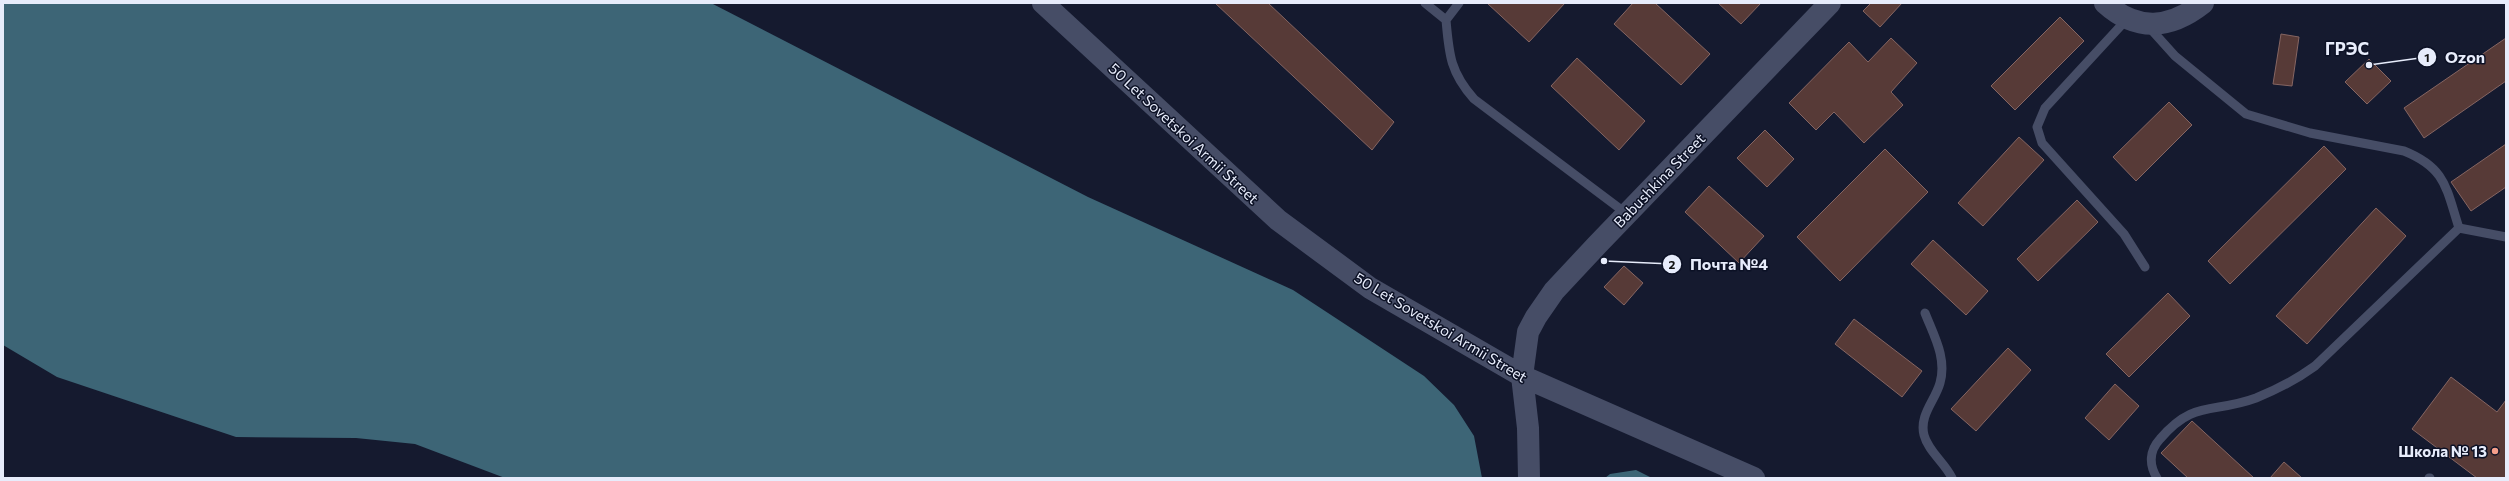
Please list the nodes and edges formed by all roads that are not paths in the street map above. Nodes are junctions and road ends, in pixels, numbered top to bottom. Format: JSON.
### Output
{"nodes":[{"id":1,"x":1043,"y":3,"type":"edge"},
{"id":2,"x":1425,"y":3,"type":"edge"},
{"id":3,"x":1460,"y":3,"type":"edge"},
{"id":4,"x":1830,"y":3,"type":"edge"},
{"id":5,"x":2105,"y":3,"type":"edge"},
{"id":6,"x":2203,"y":3,"type":"edge"},
{"id":7,"x":1446,"y":20,"type":"junction"},
{"id":8,"x":2137,"y":22,"type":"junction"},
{"id":9,"x":1627,"y":214,"type":"junction"},
{"id":10,"x":2459,"y":228,"type":"junction"},
{"id":11,"x":2506,"y":237,"type":"edge"},
{"id":12,"x":2145,"y":267,"type":"dead end"},
{"id":13,"x":1925,"y":313,"type":"dead end"},
{"id":14,"x":1522,"y":376,"type":"junction"},
{"id":15,"x":1529,"y":478,"type":"edge"},
{"id":16,"x":1754,"y":478,"type":"edge"},
{"id":17,"x":1952,"y":478,"type":"edge"},
{"id":18,"x":2157,"y":478,"type":"edge"}],
"edges":[{"from":1,"to":14,"type":"main road","name":"50 Let Sovetskoi Armii Street"},
{"from":2,"to":7,"type":"lane"},
{"from":3,"to":7,"type":"lane"},
{"from":4,"to":9,"type":"main road","name":"Babushkina Street"},
{"from":5,"to":8,"type":"main road"},
{"from":6,"to":8,"type":"main road"},
{"from":7,"to":9,"type":"lane"},
{"from":8,"to":10,"type":"lane"},
{"from":8,"to":12,"type":"lane"},
{"from":9,"to":14,"type":"main road","name":"Babushkina Street"},
{"from":10,"to":11,"type":"lane"},
{"from":10,"to":18,"type":"lane"},
{"from":13,"to":17,"type":"lane"},
{"from":14,"to":15,"type":"main road","name":"Babushkina Street"},
{"from":14,"to":16,"type":"main road","name":"50 Let Sovetskoi Armii Street"}]}
